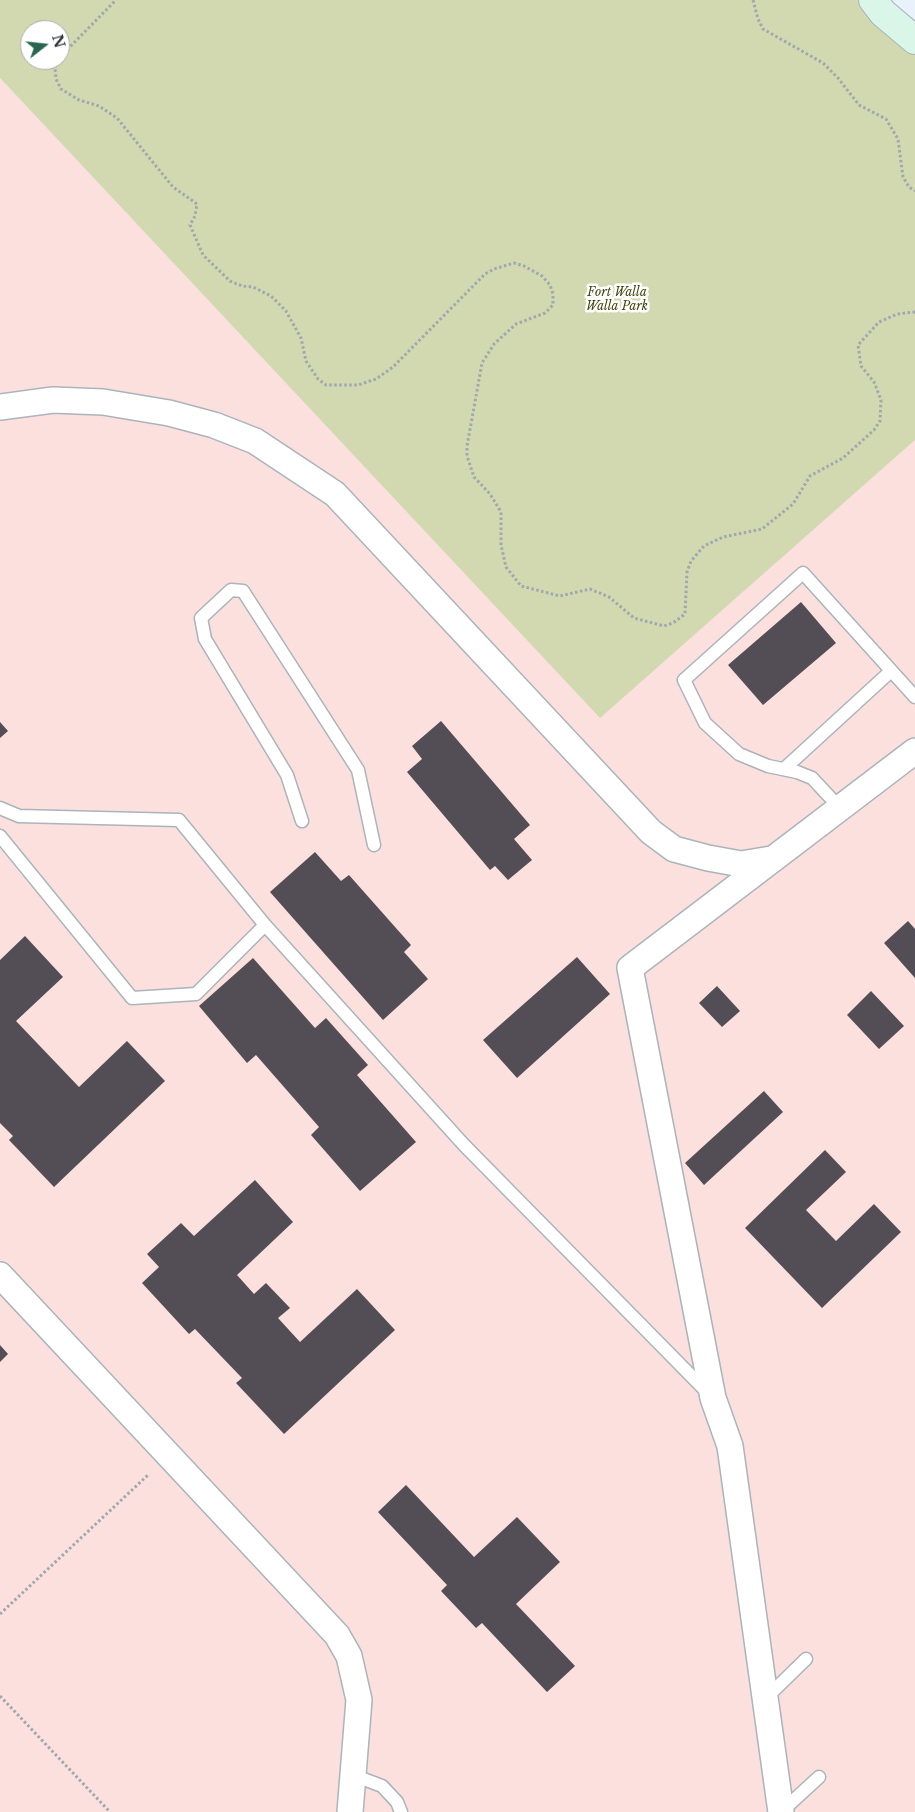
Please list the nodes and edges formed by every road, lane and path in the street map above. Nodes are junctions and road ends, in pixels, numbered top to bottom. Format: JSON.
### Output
{"nodes":[{"id":1,"x":116,"y":0,"type":"edge"},
{"id":2,"x":753,"y":0,"type":"edge"},
{"id":3,"x":873,"y":0,"type":"edge"},
{"id":4,"x":915,"y":40,"type":"edge"},
{"id":5,"x":70,"y":48,"type":"edge"},
{"id":6,"x":55,"y":70,"type":"edge"},
{"id":7,"x":915,"y":192,"type":"edge"},
{"id":8,"x":915,"y":312,"type":"edge"},
{"id":9,"x":0,"y":407,"type":"edge"},
{"id":10,"x":891,"y":671,"type":"junction"},
{"id":11,"x":915,"y":698,"type":"edge"},
{"id":12,"x":915,"y":751,"type":"edge"},
{"id":13,"x":784,"y":770,"type":"junction"},
{"id":14,"x":0,"y":808,"type":"edge"},
{"id":15,"x":840,"y":808,"type":"junction"},
{"id":16,"x":302,"y":821,"type":"dead end"},
{"id":17,"x":0,"y":836,"type":"edge"},
{"id":18,"x":374,"y":845,"type":"dead end"},
{"id":19,"x":774,"y":858,"type":"junction"},
{"id":20,"x":265,"y":925,"type":"junction"},
{"id":21,"x":0,"y":1275,"type":"edge"},
{"id":22,"x":713,"y":1398,"type":"junction"},
{"id":23,"x":168,"y":1455,"type":"junction"},
{"id":24,"x":0,"y":1614,"type":"edge"},
{"id":25,"x":806,"y":1659,"type":"dead end"},
{"id":26,"x":0,"y":1696,"type":"edge"},
{"id":27,"x":765,"y":1699,"type":"junction"},
{"id":28,"x":353,"y":1775,"type":"junction"},
{"id":29,"x":819,"y":1777,"type":"dead end"},
{"id":30,"x":110,"y":1812,"type":"edge"},
{"id":31,"x":350,"y":1812,"type":"edge"},
{"id":32,"x":401,"y":1812,"type":"edge"},
{"id":33,"x":781,"y":1812,"type":"edge"}],
"edges":[{"from":1,"to":5,"type":"path"},
{"from":2,"to":7,"type":"path"},
{"from":3,"to":4,"type":"main road"},
{"from":6,"to":8,"type":"path"},
{"from":9,"to":19,"type":"street"},
{"from":10,"to":11,"type":"lane"},
{"from":10,"to":13,"type":"lane"},
{"from":10,"to":13,"type":"lane"},
{"from":12,"to":15,"type":"street"},
{"from":13,"to":15,"type":"lane"},
{"from":14,"to":20,"type":"lane"},
{"from":15,"to":19,"type":"street"},
{"from":16,"to":18,"type":"lane"},
{"from":17,"to":20,"type":"lane"},
{"from":19,"to":22,"type":"street"},
{"from":20,"to":22,"type":"lane"},
{"from":21,"to":23,"type":"street"},
{"from":22,"to":27,"type":"street"},
{"from":23,"to":24,"type":"path"},
{"from":23,"to":28,"type":"street"},
{"from":25,"to":27,"type":"lane"},
{"from":26,"to":30,"type":"path"},
{"from":27,"to":33,"type":"street"},
{"from":28,"to":31,"type":"street"},
{"from":28,"to":32,"type":"lane"},
{"from":29,"to":33,"type":"lane"}]}
